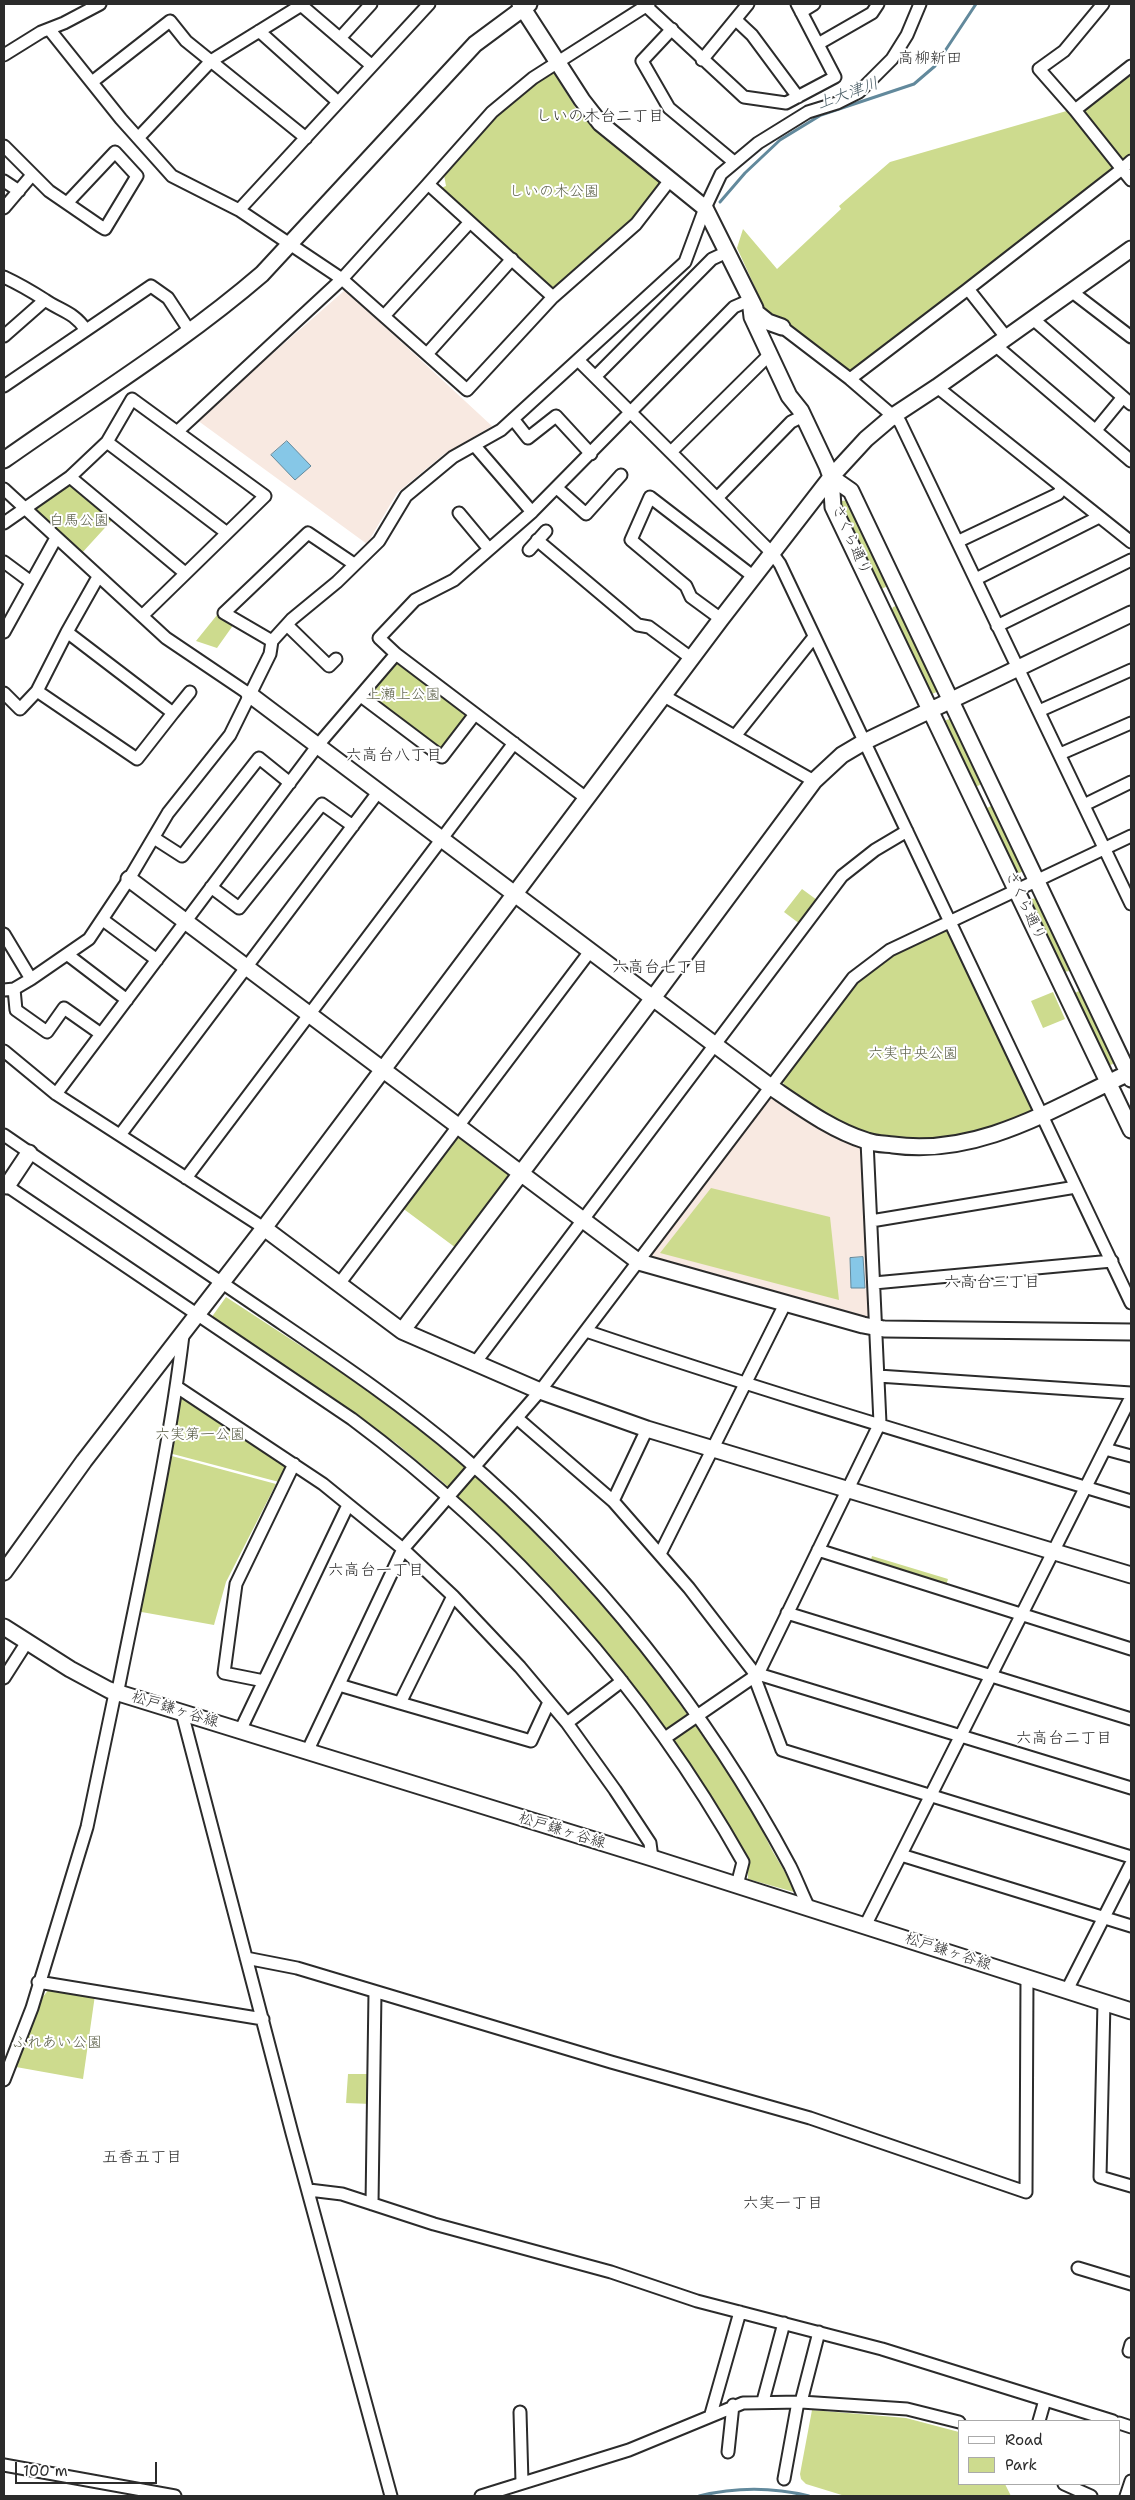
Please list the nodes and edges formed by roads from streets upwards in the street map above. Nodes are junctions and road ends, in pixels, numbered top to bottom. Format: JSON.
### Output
{"nodes":[{"id":1,"x":100,"y":4,"type":"edge"},
{"id":2,"x":302,"y":4,"type":"edge"},
{"id":3,"x":371,"y":4,"type":"edge"},
{"id":4,"x":429,"y":4,"type":"edge"},
{"id":5,"x":748,"y":4,"type":"edge"},
{"id":6,"x":814,"y":4,"type":"edge"},
{"id":7,"x":878,"y":4,"type":"edge"},
{"id":8,"x":920,"y":4,"type":"edge"},
{"id":9,"x":1103,"y":4,"type":"edge"},
{"id":10,"x":524,"y":5,"type":"edge"},
{"id":11,"x":648,"y":5,"type":"edge"},
{"id":12,"x":799,"y":8,"type":"edge"},
{"id":13,"x":736,"y":20,"type":"junction"},
{"id":14,"x":49,"y":29,"type":"junction"},
{"id":15,"x":672,"y":29,"type":"junction"},
{"id":16,"x":259,"y":31,"type":"junction"},
{"id":17,"x":341,"y":37,"type":"junction"},
{"id":18,"x":818,"y":44,"type":"junction"},
{"id":19,"x":4,"y":55,"type":"edge"},
{"id":20,"x":702,"y":60,"type":"junction"},
{"id":21,"x":211,"y":61,"type":"junction"},
{"id":22,"x":557,"y":63,"type":"junction"},
{"id":23,"x":371,"y":65,"type":"junction"},
{"id":24,"x":1130,"y":69,"type":"edge"},
{"id":25,"x":92,"y":82,"type":"junction"},
{"id":26,"x":798,"y":97,"type":"junction"},
{"id":27,"x":338,"y":102,"type":"junction"},
{"id":28,"x":1075,"y":110,"type":"junction"},
{"id":29,"x":138,"y":138,"type":"junction"},
{"id":30,"x":306,"y":138,"type":"junction"},
{"id":31,"x":4,"y":146,"type":"edge"},
{"id":32,"x":1131,"y":161,"type":"edge"},
{"id":33,"x":734,"y":162,"type":"junction"},
{"id":34,"x":1122,"y":168,"type":"junction"},
{"id":35,"x":32,"y":175,"type":"junction"},
{"id":36,"x":670,"y":180,"type":"junction"},
{"id":37,"x":1131,"y":180,"type":"edge"},
{"id":38,"x":4,"y":181,"type":"edge"},
{"id":39,"x":428,"y":184,"type":"junction"},
{"id":40,"x":19,"y":191,"type":"junction"},
{"id":41,"x":67,"y":203,"type":"junction"},
{"id":42,"x":4,"y":208,"type":"edge"},
{"id":43,"x":705,"y":208,"type":"junction"},
{"id":44,"x":239,"y":210,"type":"junction"},
{"id":45,"x":470,"y":222,"type":"junction"},
{"id":46,"x":291,"y":245,"type":"junction"},
{"id":47,"x":1131,"y":249,"type":"edge"},
{"id":48,"x":727,"y":252,"type":"junction"},
{"id":49,"x":512,"y":259,"type":"junction"},
{"id":50,"x":4,"y":277,"type":"edge"},
{"id":51,"x":342,"y":279,"type":"junction"},
{"id":52,"x":968,"y":289,"type":"junction"},
{"id":53,"x":1071,"y":291,"type":"junction"},
{"id":54,"x":553,"y":296,"type":"junction"},
{"id":55,"x":45,"y":300,"type":"junction"},
{"id":56,"x":750,"y":300,"type":"junction"},
{"id":57,"x":758,"y":314,"type":"junction"},
{"id":58,"x":384,"y":316,"type":"junction"},
{"id":59,"x":1033,"y":319,"type":"junction"},
{"id":60,"x":782,"y":327,"type":"junction"},
{"id":61,"x":86,"y":330,"type":"junction"},
{"id":62,"x":189,"y":330,"type":"junction"},
{"id":63,"x":769,"y":335,"type":"junction"},
{"id":64,"x":4,"y":336,"type":"edge"},
{"id":65,"x":1131,"y":338,"type":"edge"},
{"id":66,"x":1001,"y":341,"type":"junction"},
{"id":67,"x":427,"y":354,"type":"junction"},
{"id":68,"x":771,"y":357,"type":"junction"},
{"id":69,"x":578,"y":360,"type":"junction"},
{"id":70,"x":595,"y":377,"type":"junction"},
{"id":71,"x":850,"y":379,"type":"junction"},
{"id":72,"x":4,"y":386,"type":"edge"},
{"id":73,"x":936,"y":387,"type":"junction"},
{"id":74,"x":1127,"y":401,"type":"edge"},
{"id":75,"x":632,"y":412,"type":"junction"},
{"id":76,"x":802,"y":414,"type":"junction"},
{"id":77,"x":893,"y":416,"type":"junction"},
{"id":78,"x":513,"y":419,"type":"junction"},
{"id":79,"x":1096,"y":430,"type":"junction"},
{"id":80,"x":178,"y":431,"type":"junction"},
{"id":81,"x":108,"y":442,"type":"junction"},
{"id":82,"x":475,"y":446,"type":"junction"},
{"id":83,"x":671,"y":452,"type":"junction"},
{"id":84,"x":591,"y":454,"type":"junction"},
{"id":85,"x":4,"y":460,"type":"edge"},
{"id":86,"x":1131,"y":461,"type":"edge"},
{"id":87,"x":620,"y":475,"type":"dead end"},
{"id":88,"x":70,"y":477,"type":"junction"},
{"id":89,"x":831,"y":477,"type":"junction"},
{"id":90,"x":557,"y":488,"type":"junction"},
{"id":91,"x":1062,"y":488,"type":"junction"},
{"id":92,"x":4,"y":489,"type":"edge"},
{"id":93,"x":717,"y":498,"type":"junction"},
{"id":94,"x":24,"y":508,"type":"junction"},
{"id":95,"x":532,"y":512,"type":"junction"},
{"id":96,"x":459,"y":513,"type":"dead end"},
{"id":97,"x":1099,"y":517,"type":"junction"},
{"id":98,"x":4,"y":523,"type":"edge"},
{"id":99,"x":546,"y":531,"type":"dead end"},
{"id":100,"x":228,"y":533,"type":"junction"},
{"id":101,"x":56,"y":538,"type":"junction"},
{"id":102,"x":538,"y":540,"type":"junction"},
{"id":103,"x":958,"y":541,"type":"junction"},
{"id":104,"x":1131,"y":542,"type":"edge"},
{"id":105,"x":489,"y":549,"type":"junction"},
{"id":106,"x":529,"y":550,"type":"dead end"},
{"id":107,"x":772,"y":553,"type":"junction"},
{"id":108,"x":1131,"y":560,"type":"edge"},
{"id":109,"x":4,"y":562,"type":"edge"},
{"id":110,"x":354,"y":564,"type":"junction"},
{"id":111,"x":185,"y":573,"type":"junction"},
{"id":112,"x":98,"y":576,"type":"junction"},
{"id":113,"x":754,"y":577,"type":"junction"},
{"id":114,"x":976,"y":578,"type":"junction"},
{"id":115,"x":31,"y":582,"type":"junction"},
{"id":116,"x":1131,"y":614,"type":"edge"},
{"id":117,"x":142,"y":616,"type":"junction"},
{"id":118,"x":721,"y":619,"type":"junction"},
{"id":119,"x":287,"y":625,"type":"junction"},
{"id":120,"x":998,"y":626,"type":"junction"},
{"id":121,"x":4,"y":632,"type":"edge"},
{"id":122,"x":67,"y":632,"type":"junction"},
{"id":123,"x":814,"y":637,"type":"junction"},
{"id":124,"x":272,"y":641,"type":"junction"},
{"id":125,"x":396,"y":654,"type":"junction"},
{"id":126,"x":691,"y":658,"type":"junction"},
{"id":127,"x":336,"y":660,"type":"dead end"},
{"id":128,"x":1019,"y":668,"type":"junction"},
{"id":129,"x":1131,"y":670,"type":"edge"},
{"id":130,"x":37,"y":691,"type":"junction"},
{"id":131,"x":190,"y":692,"type":"dead end"},
{"id":132,"x":4,"y":693,"type":"edge"},
{"id":133,"x":249,"y":694,"type":"junction"},
{"id":134,"x":361,"y":696,"type":"junction"},
{"id":135,"x":664,"y":696,"type":"junction"},
{"id":136,"x":951,"y":701,"type":"junction"},
{"id":137,"x":932,"y":710,"type":"junction"},
{"id":138,"x":1039,"y":711,"type":"junction"},
{"id":139,"x":173,"y":713,"type":"junction"},
{"id":140,"x":475,"y":714,"type":"junction"},
{"id":141,"x":1131,"y":723,"type":"edge"},
{"id":142,"x":735,"y":736,"type":"junction"},
{"id":143,"x":864,"y":742,"type":"junction"},
{"id":144,"x":514,"y":743,"type":"junction"},
{"id":145,"x":318,"y":745,"type":"junction"},
{"id":146,"x":1060,"y":754,"type":"junction"},
{"id":147,"x":814,"y":781,"type":"junction"},
{"id":148,"x":1131,"y":782,"type":"edge"},
{"id":149,"x":290,"y":783,"type":"junction"},
{"id":150,"x":379,"y":792,"type":"junction"},
{"id":151,"x":586,"y":798,"type":"junction"},
{"id":152,"x":1084,"y":805,"type":"junction"},
{"id":153,"x":353,"y":826,"type":"junction"},
{"id":154,"x":907,"y":831,"type":"junction"},
{"id":155,"x":1131,"y":836,"type":"edge"},
{"id":156,"x":441,"y":837,"type":"junction"},
{"id":157,"x":154,"y":838,"type":"junction"},
{"id":158,"x":1105,"y":849,"type":"junction"},
{"id":159,"x":129,"y":880,"type":"junction"},
{"id":160,"x":1038,"y":881,"type":"junction"},
{"id":161,"x":211,"y":887,"type":"junction"},
{"id":162,"x":1018,"y":891,"type":"junction"},
{"id":163,"x":516,"y":894,"type":"junction"},
{"id":164,"x":1130,"y":896,"type":"edge"},
{"id":165,"x":103,"y":920,"type":"junction"},
{"id":166,"x":185,"y":922,"type":"junction"},
{"id":167,"x":950,"y":922,"type":"junction"},
{"id":168,"x":4,"y":934,"type":"edge"},
{"id":169,"x":591,"y":950,"type":"junction"},
{"id":170,"x":68,"y":955,"type":"junction"},
{"id":171,"x":157,"y":960,"type":"junction"},
{"id":172,"x":246,"y":966,"type":"junction"},
{"id":173,"x":31,"y":979,"type":"junction"},
{"id":174,"x":9,"y":989,"type":"edge"},
{"id":175,"x":653,"y":998,"type":"junction"},
{"id":176,"x":127,"y":1000,"type":"junction"},
{"id":177,"x":309,"y":1014,"type":"junction"},
{"id":178,"x":101,"y":1034,"type":"junction"},
{"id":179,"x":715,"y":1044,"type":"junction"},
{"id":180,"x":4,"y":1051,"type":"edge"},
{"id":181,"x":382,"y":1070,"type":"junction"},
{"id":182,"x":1130,"y":1075,"type":"edge"},
{"id":183,"x":1108,"y":1082,"type":"junction"},
{"id":184,"x":771,"y":1088,"type":"junction"},
{"id":185,"x":56,"y":1094,"type":"junction"},
{"id":186,"x":1042,"y":1115,"type":"junction"},
{"id":187,"x":458,"y":1126,"type":"junction"},
{"id":188,"x":1131,"y":1130,"type":"edge"},
{"id":189,"x":4,"y":1135,"type":"edge"},
{"id":190,"x":120,"y":1135,"type":"junction"},
{"id":191,"x":868,"y":1141,"type":"junction"},
{"id":192,"x":29,"y":1153,"type":"junction"},
{"id":193,"x":519,"y":1173,"type":"junction"},
{"id":194,"x":186,"y":1178,"type":"junction"},
{"id":195,"x":5,"y":1185,"type":"edge"},
{"id":196,"x":1076,"y":1187,"type":"junction"},
{"id":197,"x":582,"y":1220,"type":"junction"},
{"id":198,"x":871,"y":1221,"type":"junction"},
{"id":199,"x":264,"y":1228,"type":"junction"},
{"id":200,"x":1112,"y":1261,"type":"junction"},
{"id":201,"x":639,"y":1262,"type":"junction"},
{"id":202,"x":222,"y":1283,"type":"junction"},
{"id":203,"x":874,"y":1283,"type":"junction"},
{"id":204,"x":339,"y":1284,"type":"junction"},
{"id":205,"x":1131,"y":1303,"type":"edge"},
{"id":206,"x":785,"y":1304,"type":"junction"},
{"id":207,"x":198,"y":1314,"type":"junction"},
{"id":208,"x":876,"y":1328,"type":"junction"},
{"id":209,"x":402,"y":1331,"type":"junction"},
{"id":210,"x":586,"y":1331,"type":"junction"},
{"id":211,"x":1131,"y":1332,"type":"edge"},
{"id":212,"x":183,"y":1335,"type":"junction"},
{"id":213,"x":475,"y":1363,"type":"junction"},
{"id":214,"x":878,"y":1376,"type":"junction"},
{"id":215,"x":745,"y":1384,"type":"junction"},
{"id":216,"x":177,"y":1386,"type":"junction"},
{"id":217,"x":540,"y":1391,"type":"junction"},
{"id":218,"x":1131,"y":1393,"type":"edge"},
{"id":219,"x":1131,"y":1397,"type":"edge"},
{"id":220,"x":518,"y":1419,"type":"junction"},
{"id":221,"x":880,"y":1423,"type":"junction"},
{"id":222,"x":647,"y":1428,"type":"junction"},
{"id":223,"x":714,"y":1449,"type":"junction"},
{"id":224,"x":1106,"y":1449,"type":"junction"},
{"id":225,"x":1131,"y":1456,"type":"edge"},
{"id":226,"x":294,"y":1464,"type":"junction"},
{"id":227,"x":475,"y":1468,"type":"junction"},
{"id":228,"x":1086,"y":1487,"type":"junction"},
{"id":229,"x":849,"y":1490,"type":"junction"},
{"id":230,"x":449,"y":1498,"type":"junction"},
{"id":231,"x":613,"y":1501,"type":"junction"},
{"id":232,"x":1131,"y":1501,"type":"edge"},
{"id":233,"x":348,"y":1505,"type":"junction"},
{"id":234,"x":403,"y":1549,"type":"junction"},
{"id":235,"x":818,"y":1550,"type":"junction"},
{"id":236,"x":1054,"y":1552,"type":"junction"},
{"id":237,"x":660,"y":1554,"type":"junction"},
{"id":238,"x":4,"y":1572,"type":"edge"},
{"id":239,"x":1131,"y":1575,"type":"edge"},
{"id":240,"x":453,"y":1596,"type":"junction"},
{"id":241,"x":787,"y":1613,"type":"junction"},
{"id":242,"x":1022,"y":1614,"type":"junction"},
{"id":243,"x":4,"y":1627,"type":"edge"},
{"id":244,"x":27,"y":1642,"type":"junction"},
{"id":245,"x":1131,"y":1649,"type":"edge"},
{"id":246,"x":756,"y":1675,"type":"junction"},
{"id":247,"x":991,"y":1675,"type":"junction"},
{"id":248,"x":4,"y":1678,"type":"edge"},
{"id":249,"x":264,"y":1681,"type":"junction"},
{"id":250,"x":622,"y":1681,"type":"junction"},
{"id":251,"x":339,"y":1685,"type":"junction"},
{"id":252,"x":117,"y":1692,"type":"junction"},
{"id":253,"x":549,"y":1702,"type":"junction"},
{"id":254,"x":400,"y":1703,"type":"junction"},
{"id":255,"x":182,"y":1713,"type":"junction"},
{"id":256,"x":698,"y":1715,"type":"junction"},
{"id":257,"x":1131,"y":1719,"type":"edge"},
{"id":258,"x":567,"y":1723,"type":"junction"},
{"id":259,"x":240,"y":1731,"type":"junction"},
{"id":260,"x":961,"y":1736,"type":"junction"},
{"id":261,"x":665,"y":1738,"type":"junction"},
{"id":262,"x":307,"y":1752,"type":"junction"},
{"id":263,"x":1131,"y":1788,"type":"edge"},
{"id":264,"x":931,"y":1795,"type":"junction"},
{"id":265,"x":901,"y":1855,"type":"junction"},
{"id":266,"x":1131,"y":1856,"type":"edge"},
{"id":267,"x":652,"y":1858,"type":"junction"},
{"id":268,"x":1131,"y":1864,"type":"edge"},
{"id":269,"x":737,"y":1885,"type":"junction"},
{"id":270,"x":809,"y":1908,"type":"junction"},
{"id":271,"x":1104,"y":1917,"type":"junction"},
{"id":272,"x":865,"y":1926,"type":"junction"},
{"id":273,"x":1131,"y":1926,"type":"edge"},
{"id":274,"x":246,"y":1958,"type":"junction"},
{"id":275,"x":1026,"y":1977,"type":"junction"},
{"id":276,"x":38,"y":1982,"type":"junction"},
{"id":277,"x":1067,"y":1990,"type":"junction"},
{"id":278,"x":375,"y":1992,"type":"junction"},
{"id":279,"x":1104,"y":2002,"type":"junction"},
{"id":280,"x":1131,"y":2011,"type":"edge"},
{"id":281,"x":263,"y":2018,"type":"junction"},
{"id":282,"x":4,"y":2080,"type":"edge"},
{"id":283,"x":1131,"y":2186,"type":"edge"},
{"id":284,"x":309,"y":2190,"type":"junction"},
{"id":285,"x":372,"y":2204,"type":"junction"},
{"id":286,"x":1078,"y":2268,"type":"dead end"},
{"id":287,"x":1131,"y":2284,"type":"edge"},
{"id":288,"x":740,"y":2312,"type":"junction"},
{"id":289,"x":784,"y":2323,"type":"junction"},
{"id":290,"x":819,"y":2332,"type":"junction"},
{"id":291,"x":1131,"y":2344,"type":"edge"},
{"id":292,"x":1131,"y":2351,"type":"edge"},
{"id":293,"x":1046,"y":2400,"type":"junction"},
{"id":294,"x":763,"y":2401,"type":"junction"},
{"id":295,"x":800,"y":2402,"type":"junction"},
{"id":296,"x":733,"y":2405,"type":"junction"},
{"id":297,"x":520,"y":2412,"type":"dead end"},
{"id":298,"x":711,"y":2414,"type":"junction"},
{"id":299,"x":1039,"y":2420,"type":"edge"},
{"id":300,"x":1111,"y":2420,"type":"edge"},
{"id":301,"x":958,"y":2422,"type":"edge"},
{"id":302,"x":728,"y":2452,"type":"dead end"},
{"id":303,"x":4,"y":2465,"type":"edge"},
{"id":304,"x":784,"y":2479,"type":"dead end"},
{"id":305,"x":1131,"y":2481,"type":"edge"},
{"id":306,"x":522,"y":2482,"type":"junction"},
{"id":307,"x":1066,"y":2485,"type":"edge"},
{"id":308,"x":175,"y":2496,"type":"edge"},
{"id":309,"x":391,"y":2496,"type":"edge"},
{"id":310,"x":481,"y":2496,"type":"edge"},
{"id":311,"x":1091,"y":2496,"type":"edge"},
{"id":312,"x":1126,"y":2496,"type":"edge"}],
"edges":[{"from":1,"to":14,"type":"street"},
{"from":2,"to":16,"type":"street"},
{"from":2,"to":17,"type":"street"},
{"from":3,"to":17,"type":"street"},
{"from":4,"to":23,"type":"street"},
{"from":5,"to":13,"type":"street"},
{"from":6,"to":12,"type":"street"},
{"from":7,"to":18,"type":"street"},
{"from":8,"to":33,"type":"street"},
{"from":9,"to":28,"type":"street"},
{"from":10,"to":22,"type":"street"},
{"from":10,"to":46,"type":"street"},
{"from":11,"to":15,"type":"street"},
{"from":11,"to":22,"type":"street"},
{"from":12,"to":18,"type":"street"},
{"from":13,"to":20,"type":"street"},
{"from":13,"to":26,"type":"street"},
{"from":14,"to":19,"type":"street"},
{"from":14,"to":25,"type":"street"},
{"from":15,"to":20,"type":"street"},
{"from":15,"to":33,"type":"street"},
{"from":16,"to":21,"type":"street"},
{"from":16,"to":27,"type":"street"},
{"from":17,"to":23,"type":"street"},
{"from":18,"to":26,"type":"street"},
{"from":20,"to":26,"type":"street"},
{"from":21,"to":25,"type":"street"},
{"from":21,"to":29,"type":"street"},
{"from":21,"to":30,"type":"street"},
{"from":22,"to":36,"type":"street"},
{"from":22,"to":39,"type":"street"},
{"from":23,"to":27,"type":"street"},
{"from":24,"to":28,"type":"street"},
{"from":25,"to":29,"type":"street"},
{"from":27,"to":30,"type":"street"},
{"from":28,"to":34,"type":"street"},
{"from":29,"to":44,"type":"street"},
{"from":30,"to":44,"type":"street"},
{"from":31,"to":35,"type":"street"},
{"from":32,"to":34,"type":"street"},
{"from":33,"to":43,"type":"street"},
{"from":34,"to":37,"type":"street"},
{"from":34,"to":52,"type":"street"},
{"from":35,"to":40,"type":"street"},
{"from":35,"to":41,"type":"street"},
{"from":36,"to":43,"type":"street"},
{"from":36,"to":54,"type":"street"},
{"from":38,"to":40,"type":"street"},
{"from":39,"to":45,"type":"street"},
{"from":39,"to":51,"type":"street"},
{"from":40,"to":42,"type":"street"},
{"from":41,"to":41,"type":"street"},
{"from":43,"to":48,"type":"street"},
{"from":43,"to":69,"type":"street"},
{"from":44,"to":46,"type":"street"},
{"from":45,"to":49,"type":"street"},
{"from":45,"to":58,"type":"street"},
{"from":46,"to":51,"type":"street"},
{"from":46,"to":62,"type":"street"},
{"from":47,"to":53,"type":"street"},
{"from":48,"to":56,"type":"street"},
{"from":48,"to":70,"type":"street"},
{"from":49,"to":54,"type":"street"},
{"from":49,"to":67,"type":"street"},
{"from":50,"to":55,"type":"street"},
{"from":51,"to":58,"type":"street"},
{"from":51,"to":80,"type":"street"},
{"from":52,"to":66,"type":"street"},
{"from":52,"to":71,"type":"street"},
{"from":53,"to":59,"type":"street"},
{"from":53,"to":65,"type":"street"},
{"from":54,"to":67,"type":"street"},
{"from":55,"to":61,"type":"street"},
{"from":55,"to":64,"type":"street"},
{"from":56,"to":57,"type":"street"},
{"from":56,"to":68,"type":"street"},
{"from":56,"to":75,"type":"street"},
{"from":57,"to":60,"type":"street"},
{"from":57,"to":63,"type":"street"},
{"from":58,"to":67,"type":"street"},
{"from":59,"to":66,"type":"street"},
{"from":59,"to":74,"type":"street"},
{"from":60,"to":63,"type":"street"},
{"from":60,"to":71,"type":"street"},
{"from":61,"to":62,"type":"street"},
{"from":61,"to":72,"type":"street"},
{"from":62,"to":85,"type":"street"},
{"from":63,"to":76,"type":"street"},
{"from":66,"to":73,"type":"street"},
{"from":66,"to":79,"type":"street"},
{"from":68,"to":76,"type":"street"},
{"from":68,"to":83,"type":"street"},
{"from":69,"to":70,"type":"street"},
{"from":69,"to":78,"type":"street"},
{"from":70,"to":75,"type":"street"},
{"from":71,"to":77,"type":"street"},
{"from":73,"to":77,"type":"street"},
{"from":73,"to":91,"type":"street"},
{"from":74,"to":79,"type":"street"},
{"from":75,"to":83,"type":"street"},
{"from":75,"to":84,"type":"street"},
{"from":76,"to":89,"type":"street"},
{"from":76,"to":93,"type":"street"},
{"from":77,"to":89,"type":"street"},
{"from":77,"to":103,"type":"street"},
{"from":78,"to":82,"type":"street"},
{"from":78,"to":84,"type":"street"},
{"from":79,"to":86,"type":"street"},
{"from":80,"to":81,"type":"street"},
{"from":80,"to":100,"type":"street"},
{"from":81,"to":88,"type":"street"},
{"from":81,"to":100,"type":"street"},
{"from":82,"to":95,"type":"street"},
{"from":82,"to":110,"type":"street"},
{"from":83,"to":93,"type":"street"},
{"from":84,"to":90,"type":"street"},
{"from":87,"to":90,"type":"street"},
{"from":88,"to":94,"type":"street"},
{"from":88,"to":111,"type":"street"},
{"from":89,"to":107,"type":"street"},
{"from":89,"to":136,"type":"street","name":"さくら通り"},
{"from":89,"to":137,"type":"street","name":"さくら通り"},
{"from":90,"to":95,"type":"street"},
{"from":91,"to":97,"type":"street"},
{"from":91,"to":103,"type":"street"},
{"from":92,"to":94,"type":"street"},
{"from":93,"to":107,"type":"street"},
{"from":94,"to":98,"type":"street"},
{"from":94,"to":101,"type":"street"},
{"from":95,"to":105,"type":"street"},
{"from":96,"to":105,"type":"street"},
{"from":97,"to":104,"type":"street"},
{"from":97,"to":114,"type":"street"},
{"from":99,"to":102,"type":"street"},
{"from":100,"to":111,"type":"street"},
{"from":101,"to":112,"type":"street"},
{"from":101,"to":115,"type":"street"},
{"from":102,"to":106,"type":"street"},
{"from":102,"to":126,"type":"street"},
{"from":103,"to":114,"type":"street"},
{"from":105,"to":125,"type":"street"},
{"from":107,"to":113,"type":"street"},
{"from":107,"to":123,"type":"street"},
{"from":108,"to":120,"type":"street"},
{"from":109,"to":115,"type":"street"},
{"from":110,"to":119,"type":"street"},
{"from":110,"to":124,"type":"street"},
{"from":111,"to":117,"type":"street"},
{"from":112,"to":117,"type":"street"},
{"from":112,"to":122,"type":"street"},
{"from":113,"to":118,"type":"street"},
{"from":113,"to":118,"type":"street"},
{"from":114,"to":120,"type":"street"},
{"from":115,"to":121,"type":"street"},
{"from":116,"to":128,"type":"street"},
{"from":117,"to":133,"type":"street"},
{"from":118,"to":126,"type":"street"},
{"from":119,"to":124,"type":"street"},
{"from":119,"to":127,"type":"street"},
{"from":120,"to":128,"type":"street"},
{"from":122,"to":130,"type":"street"},
{"from":122,"to":139,"type":"street"},
{"from":123,"to":142,"type":"street"},
{"from":123,"to":143,"type":"street"},
{"from":124,"to":133,"type":"street"},
{"from":125,"to":134,"type":"street"},
{"from":125,"to":140,"type":"street"},
{"from":126,"to":135,"type":"street"},
{"from":128,"to":136,"type":"street"},
{"from":128,"to":138,"type":"street"},
{"from":129,"to":138,"type":"street"},
{"from":130,"to":132,"type":"street"},
{"from":130,"to":139,"type":"street"},
{"from":131,"to":139,"type":"street"},
{"from":133,"to":145,"type":"street"},
{"from":133,"to":157,"type":"street"},
{"from":134,"to":140,"type":"street"},
{"from":134,"to":145,"type":"street"},
{"from":135,"to":142,"type":"street"},
{"from":135,"to":151,"type":"street"},
{"from":136,"to":137,"type":"street"},
{"from":136,"to":160,"type":"street","name":"さくら通り"},
{"from":137,"to":143,"type":"street"},
{"from":137,"to":162,"type":"street","name":"さくら通り"},
{"from":138,"to":146,"type":"street"},
{"from":140,"to":144,"type":"street"},
{"from":141,"to":146,"type":"street"},
{"from":142,"to":147,"type":"street"},
{"from":143,"to":147,"type":"street"},
{"from":143,"to":154,"type":"street"},
{"from":144,"to":151,"type":"street"},
{"from":144,"to":156,"type":"street"},
{"from":145,"to":149,"type":"street"},
{"from":145,"to":150,"type":"street"},
{"from":146,"to":152,"type":"street"},
{"from":147,"to":175,"type":"street"},
{"from":148,"to":152,"type":"street"},
{"from":149,"to":157,"type":"street"},
{"from":149,"to":161,"type":"street"},
{"from":150,"to":153,"type":"street"},
{"from":150,"to":156,"type":"street"},
{"from":151,"to":163,"type":"street"},
{"from":152,"to":158,"type":"street"},
{"from":153,"to":161,"type":"street"},
{"from":153,"to":172,"type":"street"},
{"from":154,"to":167,"type":"street"},
{"from":154,"to":179,"type":"street"},
{"from":155,"to":158,"type":"street"},
{"from":156,"to":163,"type":"street"},
{"from":156,"to":177,"type":"street"},
{"from":157,"to":159,"type":"street"},
{"from":158,"to":160,"type":"street"},
{"from":158,"to":164,"type":"street"},
{"from":159,"to":165,"type":"street"},
{"from":159,"to":166,"type":"street"},
{"from":160,"to":162,"type":"street"},
{"from":160,"to":182,"type":"street","name":"さくら通り"},
{"from":161,"to":166,"type":"street"},
{"from":162,"to":167,"type":"street"},
{"from":162,"to":183,"type":"street","name":"さくら通り"},
{"from":163,"to":169,"type":"street"},
{"from":163,"to":181,"type":"street"},
{"from":165,"to":170,"type":"street"},
{"from":165,"to":171,"type":"street"},
{"from":166,"to":171,"type":"street"},
{"from":166,"to":172,"type":"street"},
{"from":167,"to":184,"type":"street"},
{"from":167,"to":186,"type":"street"},
{"from":168,"to":173,"type":"street"},
{"from":169,"to":175,"type":"street"},
{"from":169,"to":187,"type":"street"},
{"from":170,"to":173,"type":"street"},
{"from":170,"to":176,"type":"street"},
{"from":171,"to":176,"type":"street"},
{"from":172,"to":177,"type":"street"},
{"from":172,"to":190,"type":"street"},
{"from":173,"to":174,"type":"street"},
{"from":174,"to":178,"type":"street"},
{"from":175,"to":179,"type":"street"},
{"from":175,"to":193,"type":"street"},
{"from":176,"to":178,"type":"street"},
{"from":177,"to":181,"type":"street"},
{"from":177,"to":194,"type":"street"},
{"from":178,"to":185,"type":"street"},
{"from":179,"to":184,"type":"street"},
{"from":179,"to":197,"type":"street"},
{"from":180,"to":185,"type":"street"},
{"from":181,"to":187,"type":"street"},
{"from":181,"to":199,"type":"street"},
{"from":182,"to":183,"type":"street"},
{"from":183,"to":186,"type":"street"},
{"from":183,"to":188,"type":"street","name":"さくら通り"},
{"from":184,"to":191,"type":"street"},
{"from":184,"to":201,"type":"street"},
{"from":185,"to":190,"type":"street"},
{"from":186,"to":191,"type":"street"},
{"from":186,"to":196,"type":"street"},
{"from":187,"to":193,"type":"street"},
{"from":187,"to":204,"type":"street"},
{"from":189,"to":192,"type":"street"},
{"from":190,"to":194,"type":"street"},
{"from":191,"to":198,"type":"street"},
{"from":192,"to":195,"type":"street"},
{"from":192,"to":202,"type":"street"},
{"from":193,"to":197,"type":"street"},
{"from":193,"to":209,"type":"street"},
{"from":194,"to":199,"type":"street"},
{"from":195,"to":207,"type":"street"},
{"from":196,"to":198,"type":"street"},
{"from":196,"to":200,"type":"street"},
{"from":197,"to":201,"type":"street"},
{"from":197,"to":213,"type":"street"},
{"from":198,"to":203,"type":"street"},
{"from":199,"to":202,"type":"street"},
{"from":199,"to":204,"type":"street"},
{"from":200,"to":203,"type":"street"},
{"from":200,"to":205,"type":"street"},
{"from":201,"to":206,"type":"street"},
{"from":201,"to":210,"type":"street"},
{"from":202,"to":207,"type":"street"},
{"from":202,"to":227,"type":"street"},
{"from":203,"to":208,"type":"street"},
{"from":204,"to":209,"type":"street"},
{"from":206,"to":208,"type":"street"},
{"from":206,"to":215,"type":"street"},
{"from":207,"to":212,"type":"street"},
{"from":207,"to":230,"type":"street"},
{"from":208,"to":211,"type":"street"},
{"from":208,"to":214,"type":"street"},
{"from":209,"to":213,"type":"street"},
{"from":210,"to":215,"type":"street"},
{"from":210,"to":217,"type":"street"},
{"from":212,"to":216,"type":"street"},
{"from":212,"to":238,"type":"street"},
{"from":213,"to":217,"type":"street"},
{"from":214,"to":218,"type":"street"},
{"from":214,"to":221,"type":"street"},
{"from":215,"to":221,"type":"street"},
{"from":215,"to":223,"type":"street"},
{"from":216,"to":226,"type":"street"},
{"from":216,"to":252,"type":"street"},
{"from":217,"to":220,"type":"street"},
{"from":217,"to":222,"type":"street"},
{"from":219,"to":224,"type":"street"},
{"from":220,"to":227,"type":"street"},
{"from":220,"to":231,"type":"street"},
{"from":221,"to":228,"type":"street"},
{"from":221,"to":229,"type":"street"},
{"from":222,"to":223,"type":"street"},
{"from":222,"to":231,"type":"street"},
{"from":223,"to":229,"type":"street"},
{"from":223,"to":237,"type":"street"},
{"from":224,"to":225,"type":"street"},
{"from":224,"to":228,"type":"street"},
{"from":226,"to":233,"type":"street"},
{"from":226,"to":249,"type":"street"},
{"from":227,"to":230,"type":"street"},
{"from":227,"to":256,"type":"street"},
{"from":228,"to":232,"type":"street"},
{"from":228,"to":236,"type":"street"},
{"from":229,"to":235,"type":"street"},
{"from":229,"to":236,"type":"street"},
{"from":230,"to":234,"type":"street"},
{"from":230,"to":250,"type":"street"},
{"from":231,"to":237,"type":"street"},
{"from":233,"to":234,"type":"street"},
{"from":233,"to":249,"type":"street"},
{"from":234,"to":240,"type":"street"},
{"from":234,"to":251,"type":"street"},
{"from":235,"to":241,"type":"street"},
{"from":235,"to":242,"type":"street"},
{"from":236,"to":239,"type":"street"},
{"from":236,"to":242,"type":"street"},
{"from":237,"to":246,"type":"street"},
{"from":240,"to":253,"type":"street"},
{"from":240,"to":254,"type":"street"},
{"from":241,"to":246,"type":"street"},
{"from":241,"to":247,"type":"street"},
{"from":242,"to":245,"type":"street"},
{"from":242,"to":247,"type":"street"},
{"from":243,"to":244,"type":"street","name":"松戸鎌ヶ谷線"},
{"from":244,"to":248,"type":"street"},
{"from":244,"to":252,"type":"street","name":"松戸鎌ヶ谷線"},
{"from":246,"to":256,"type":"street"},
{"from":246,"to":260,"type":"street"},
{"from":246,"to":264,"type":"street"},
{"from":247,"to":257,"type":"street"},
{"from":247,"to":260,"type":"street"},
{"from":249,"to":259,"type":"street"},
{"from":250,"to":258,"type":"street"},
{"from":250,"to":261,"type":"street"},
{"from":251,"to":254,"type":"street"},
{"from":251,"to":262,"type":"street"},
{"from":252,"to":255,"type":"street","name":"松戸鎌ヶ谷線"},
{"from":252,"to":276,"type":"street"},
{"from":253,"to":254,"type":"street"},
{"from":253,"to":258,"type":"street"},
{"from":255,"to":259,"type":"street","name":"松戸鎌ヶ谷線"},
{"from":255,"to":274,"type":"street"},
{"from":256,"to":261,"type":"street"},
{"from":256,"to":270,"type":"street"},
{"from":258,"to":267,"type":"street"},
{"from":259,"to":262,"type":"street","name":"松戸鎌ヶ谷線"},
{"from":260,"to":263,"type":"street"},
{"from":260,"to":264,"type":"street"},
{"from":261,"to":269,"type":"street"},
{"from":262,"to":267,"type":"street","name":"松戸鎌ヶ谷線"},
{"from":264,"to":265,"type":"street"},
{"from":264,"to":266,"type":"street"},
{"from":265,"to":271,"type":"street"},
{"from":265,"to":272,"type":"street"},
{"from":267,"to":269,"type":"street","name":"松戸鎌ヶ谷線"},
{"from":268,"to":271,"type":"street"},
{"from":269,"to":270,"type":"street","name":"松戸鎌ヶ谷線"},
{"from":270,"to":272,"type":"street","name":"松戸鎌ヶ谷線"},
{"from":271,"to":273,"type":"street"},
{"from":271,"to":277,"type":"street"},
{"from":272,"to":275,"type":"street","name":"松戸鎌ヶ谷線"},
{"from":274,"to":278,"type":"street"},
{"from":274,"to":281,"type":"street"},
{"from":275,"to":277,"type":"street","name":"松戸鎌ヶ谷線"},
{"from":275,"to":278,"type":"street"},
{"from":276,"to":281,"type":"street"},
{"from":276,"to":282,"type":"street"},
{"from":277,"to":279,"type":"street","name":"松戸鎌ヶ谷線"},
{"from":278,"to":285,"type":"street"},
{"from":279,"to":280,"type":"street","name":"松戸鎌ヶ谷線"},
{"from":279,"to":283,"type":"street"},
{"from":281,"to":284,"type":"street"},
{"from":284,"to":285,"type":"street"},
{"from":284,"to":309,"type":"street"},
{"from":285,"to":288,"type":"street"},
{"from":286,"to":287,"type":"street"},
{"from":288,"to":289,"type":"street"},
{"from":288,"to":298,"type":"street"},
{"from":289,"to":290,"type":"street"},
{"from":289,"to":294,"type":"street"},
{"from":290,"to":293,"type":"street"},
{"from":290,"to":295,"type":"street"},
{"from":291,"to":292,"type":"street"},
{"from":293,"to":299,"type":"street"},
{"from":293,"to":300,"type":"street"},
{"from":294,"to":295,"type":"street"},
{"from":294,"to":296,"type":"street"},
{"from":295,"to":301,"type":"street"},
{"from":295,"to":304,"type":"street"},
{"from":296,"to":298,"type":"street"},
{"from":296,"to":302,"type":"street"},
{"from":297,"to":306,"type":"street"},
{"from":298,"to":306,"type":"street"},
{"from":303,"to":308,"type":"street"},
{"from":305,"to":312,"type":"street"},
{"from":306,"to":310,"type":"street"},
{"from":307,"to":311,"type":"street"}]}
